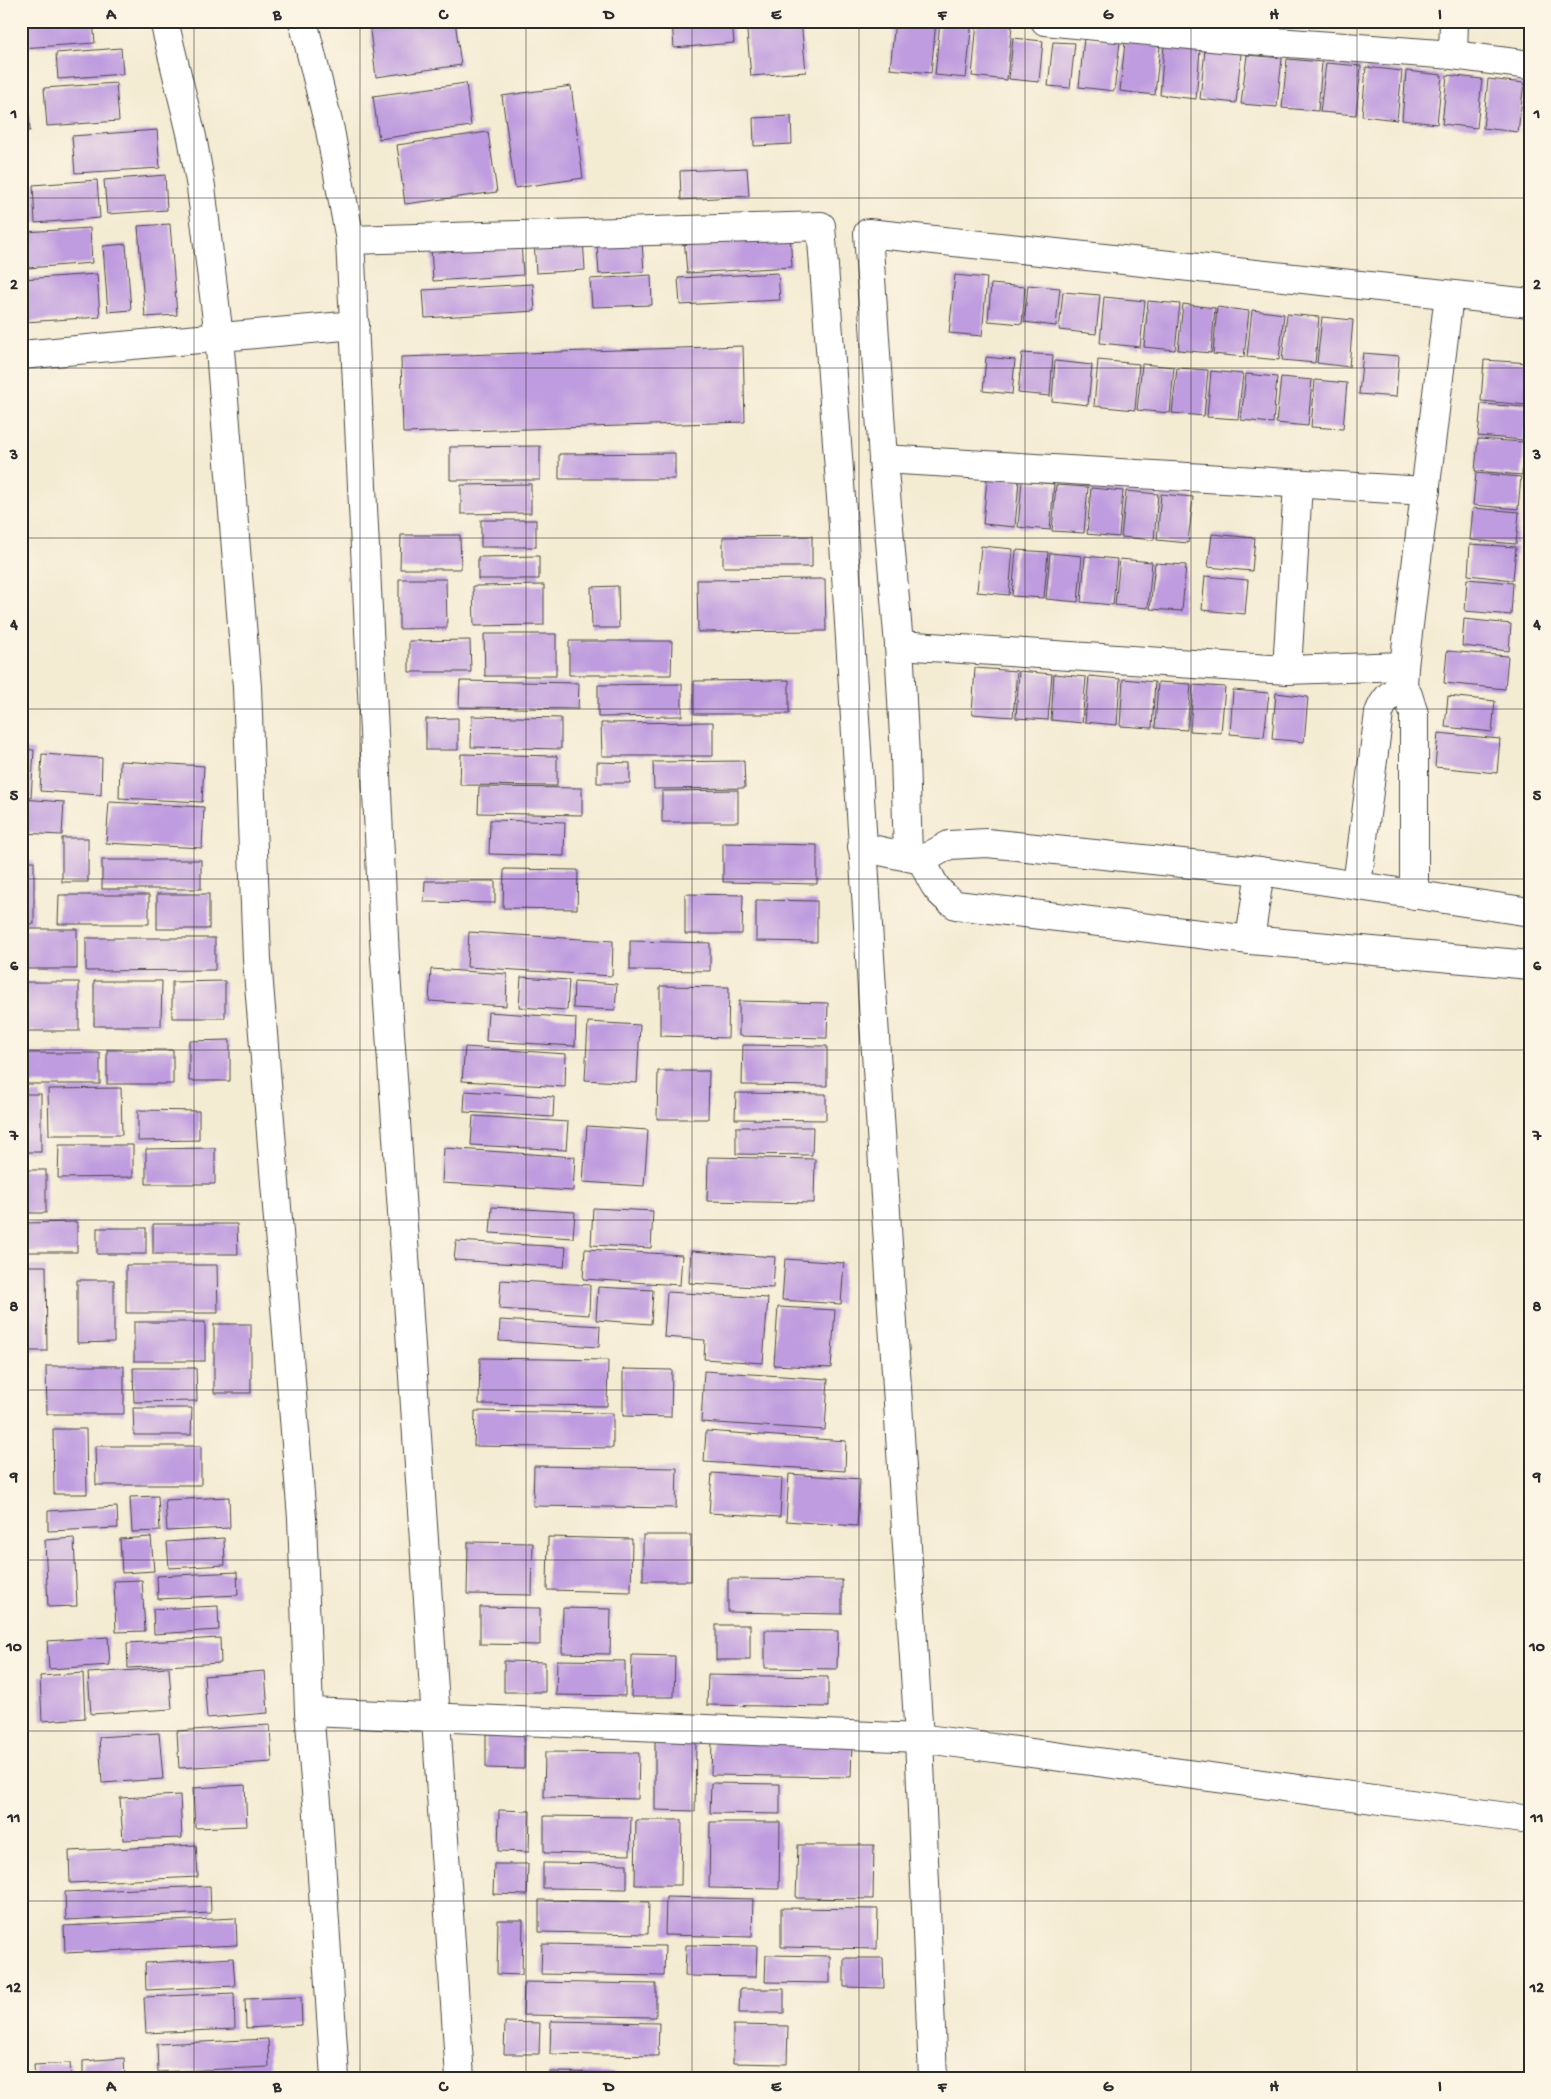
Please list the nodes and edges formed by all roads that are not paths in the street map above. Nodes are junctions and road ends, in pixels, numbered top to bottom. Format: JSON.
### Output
{"nodes":[{"id":1,"x":164,"y":21,"type":"edge"},
{"id":2,"x":1045,"y":21,"type":"edge"},
{"id":3,"x":1454,"y":21,"type":"edge"},
{"id":4,"x":310,"y":22,"type":"edge"},
{"id":5,"x":1222,"y":30,"type":"edge"},
{"id":6,"x":1453,"y":55,"type":"junction"},
{"id":7,"x":1530,"y":65,"type":"edge"},
{"id":8,"x":350,"y":240,"type":"junction"},
{"id":9,"x":1449,"y":295,"type":"junction"},
{"id":10,"x":1530,"y":303,"type":"edge"},
{"id":11,"x":343,"y":326,"type":"junction"},
{"id":12,"x":230,"y":336,"type":"junction"},
{"id":13,"x":21,"y":355,"type":"edge"},
{"id":14,"x":883,"y":459,"type":"junction"},
{"id":15,"x":1298,"y":484,"type":"junction"},
{"id":16,"x":1426,"y":491,"type":"junction"},
{"id":17,"x":899,"y":645,"type":"junction"},
{"id":18,"x":1287,"y":670,"type":"junction"},
{"id":19,"x":1403,"y":676,"type":"junction"},
{"id":20,"x":862,"y":847,"type":"junction"},
{"id":21,"x":915,"y":857,"type":"junction"},
{"id":22,"x":1260,"y":871,"type":"junction"},
{"id":23,"x":1357,"y":885,"type":"junction"},
{"id":24,"x":1414,"y":895,"type":"junction"},
{"id":25,"x":1530,"y":912,"type":"edge"},
{"id":26,"x":1250,"y":940,"type":"junction"},
{"id":27,"x":1530,"y":965,"type":"edge"},
{"id":28,"x":319,"y":1713,"type":"junction"},
{"id":29,"x":426,"y":1716,"type":"junction"},
{"id":30,"x":919,"y":1738,"type":"junction"},
{"id":31,"x":1530,"y":1820,"type":"edge"},
{"id":32,"x":334,"y":2078,"type":"edge"},
{"id":33,"x":460,"y":2078,"type":"edge"},
{"id":34,"x":933,"y":2078,"type":"edge"}],
"edges":[{"from":1,"to":12,"type":"street"},
{"from":2,"to":5,"type":"street"},
{"from":3,"to":6,"type":"street"},
{"from":4,"to":8,"type":"street"},
{"from":5,"to":6,"type":"street"},
{"from":6,"to":7,"type":"street"},
{"from":8,"to":11,"type":"street"},
{"from":8,"to":20,"type":"street"},
{"from":9,"to":10,"type":"street"},
{"from":9,"to":14,"type":"street"},
{"from":9,"to":16,"type":"street"},
{"from":11,"to":12,"type":"street"},
{"from":11,"to":29,"type":"street"},
{"from":12,"to":13,"type":"street"},
{"from":12,"to":28,"type":"street"},
{"from":14,"to":15,"type":"street"},
{"from":14,"to":17,"type":"street"},
{"from":15,"to":16,"type":"street"},
{"from":15,"to":18,"type":"street"},
{"from":16,"to":19,"type":"street"},
{"from":17,"to":18,"type":"street"},
{"from":17,"to":21,"type":"street"},
{"from":18,"to":19,"type":"street"},
{"from":19,"to":23,"type":"street"},
{"from":19,"to":24,"type":"street"},
{"from":20,"to":21,"type":"street"},
{"from":20,"to":30,"type":"street"},
{"from":21,"to":22,"type":"street"},
{"from":21,"to":26,"type":"street"},
{"from":22,"to":23,"type":"street"},
{"from":22,"to":26,"type":"street"},
{"from":23,"to":24,"type":"street"},
{"from":24,"to":25,"type":"street"},
{"from":26,"to":27,"type":"street"},
{"from":28,"to":29,"type":"street"},
{"from":28,"to":32,"type":"street"},
{"from":29,"to":30,"type":"street"},
{"from":29,"to":33,"type":"street"},
{"from":30,"to":31,"type":"street"},
{"from":30,"to":34,"type":"street"}]}
